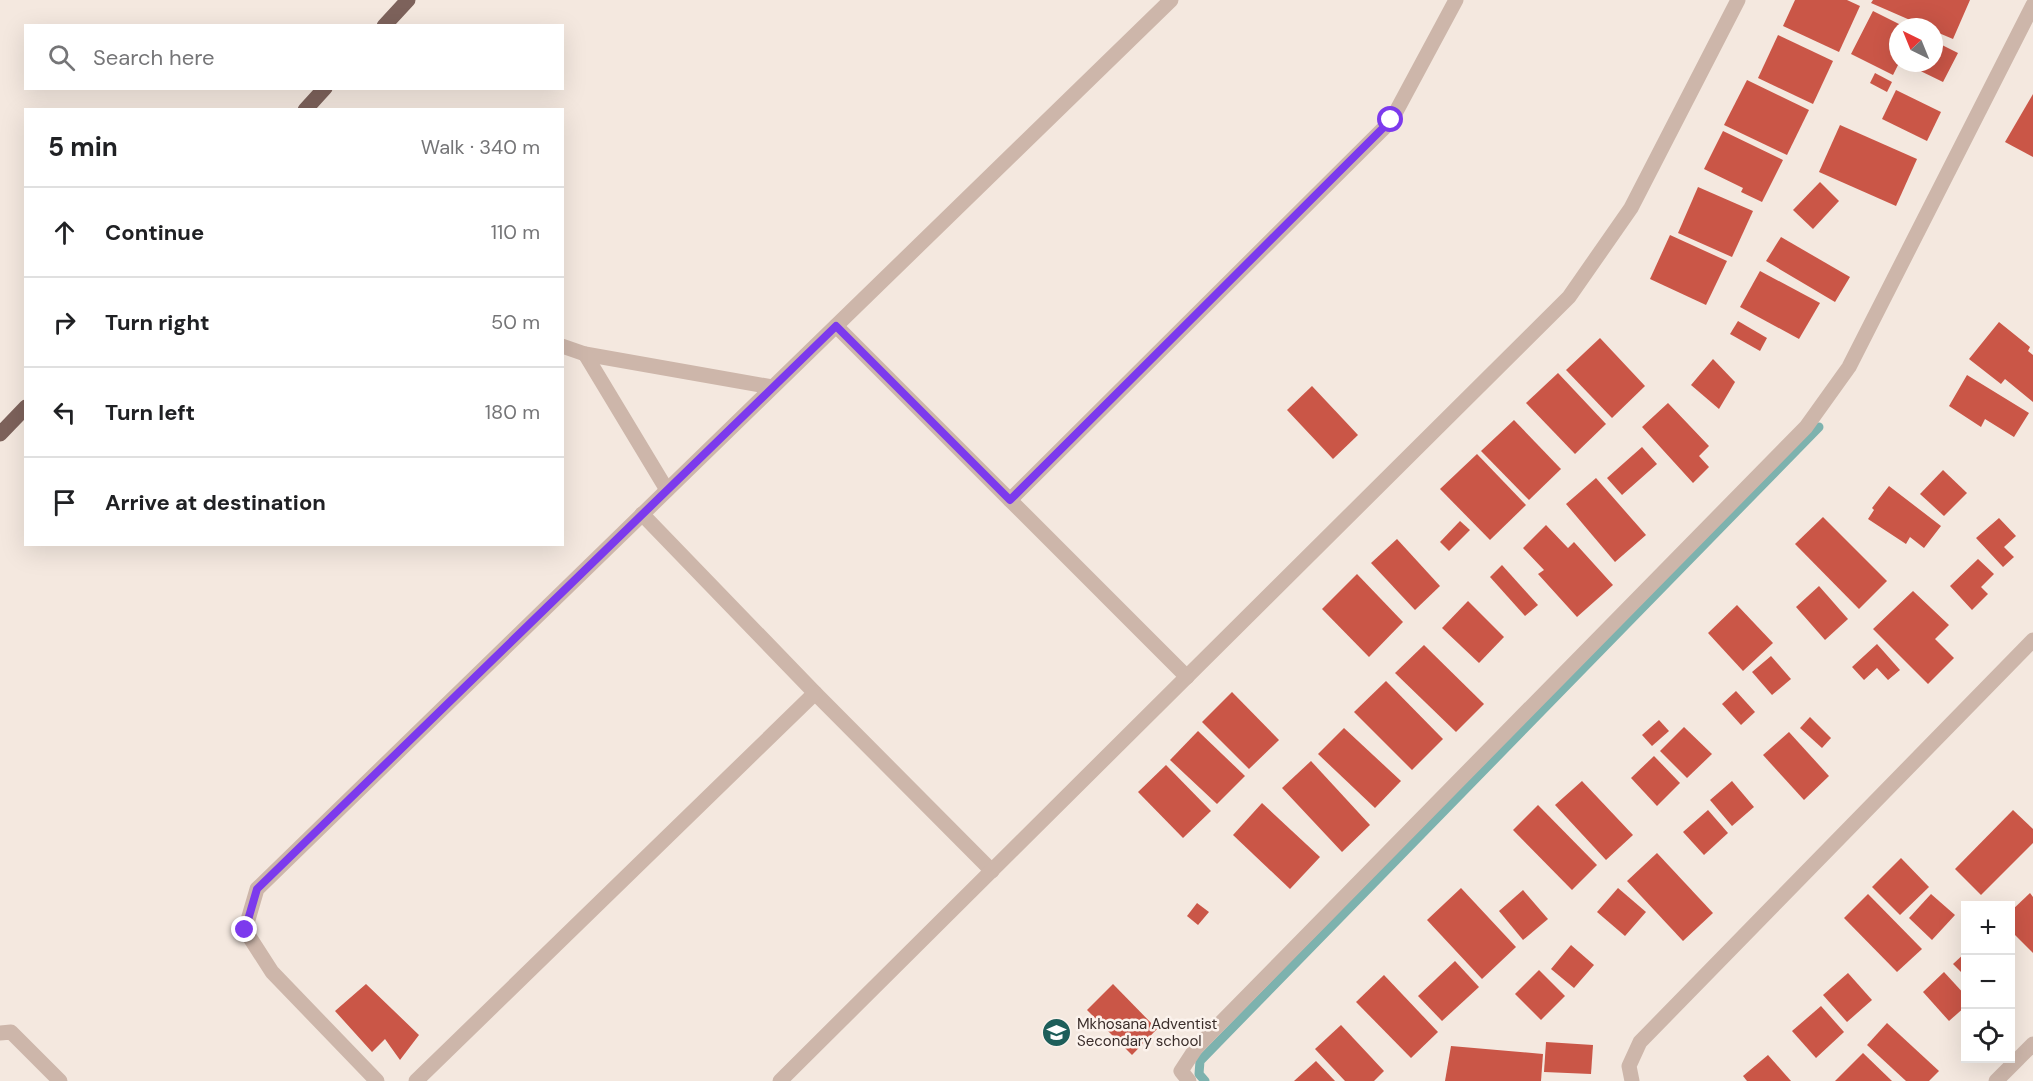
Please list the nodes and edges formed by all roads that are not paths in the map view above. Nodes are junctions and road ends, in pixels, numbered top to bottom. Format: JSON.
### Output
{"nodes":[{"id":1,"x":408,"y":0,"type":"edge"},
{"id":2,"x":1171,"y":0,"type":"edge"},
{"id":3,"x":1456,"y":0,"type":"edge"},
{"id":4,"x":1738,"y":0,"type":"edge"},
{"id":5,"x":2033,"y":5,"type":"edge"},
{"id":6,"x":386,"y":24,"type":"edge"},
{"id":7,"x":323,"y":90,"type":"edge"},
{"id":8,"x":307,"y":108,"type":"edge"},
{"id":9,"x":836,"y":326,"type":"junction"},
{"id":10,"x":564,"y":346,"type":"edge"},
{"id":11,"x":585,"y":354,"type":"junction"},
{"id":12,"x":772,"y":387,"type":"junction"},
{"id":13,"x":24,"y":409,"type":"edge"},
{"id":14,"x":0,"y":434,"type":"edge"},
{"id":15,"x":667,"y":490,"type":"junction"},
{"id":16,"x":1010,"y":500,"type":"junction"},
{"id":17,"x":642,"y":514,"type":"junction"},
{"id":18,"x":2033,"y":640,"type":"edge"},
{"id":19,"x":1187,"y":677,"type":"junction"},
{"id":20,"x":814,"y":693,"type":"junction"},
{"id":21,"x":992,"y":871,"type":"junction"},
{"id":22,"x":0,"y":1033,"type":"edge"},
{"id":23,"x":2033,"y":1044,"type":"edge"},
{"id":24,"x":60,"y":1081,"type":"edge"},
{"id":25,"x":377,"y":1081,"type":"edge"},
{"id":26,"x":416,"y":1081,"type":"edge"},
{"id":27,"x":780,"y":1081,"type":"edge"},
{"id":28,"x":1189,"y":1081,"type":"edge"},
{"id":29,"x":1632,"y":1081,"type":"edge"},
{"id":30,"x":1996,"y":1081,"type":"edge"}],
"edges":[{"from":1,"to":6,"type":"main road"},
{"from":2,"to":9,"type":"street"},
{"from":3,"to":16,"type":"street"},
{"from":4,"to":19,"type":"street"},
{"from":5,"to":28,"type":"street"},
{"from":7,"to":8,"type":"main road"},
{"from":9,"to":12,"type":"street"},
{"from":9,"to":16,"type":"street"},
{"from":10,"to":11,"type":"street"},
{"from":11,"to":12,"type":"street"},
{"from":11,"to":15,"type":"street"},
{"from":12,"to":15,"type":"street"},
{"from":13,"to":14,"type":"main road"},
{"from":15,"to":17,"type":"street"},
{"from":16,"to":19,"type":"street"},
{"from":17,"to":20,"type":"street"},
{"from":17,"to":25,"type":"street"},
{"from":18,"to":29,"type":"street"},
{"from":19,"to":21,"type":"street"},
{"from":20,"to":21,"type":"street"},
{"from":20,"to":26,"type":"street"},
{"from":21,"to":27,"type":"street"},
{"from":22,"to":24,"type":"street"},
{"from":23,"to":30,"type":"street"}]}
